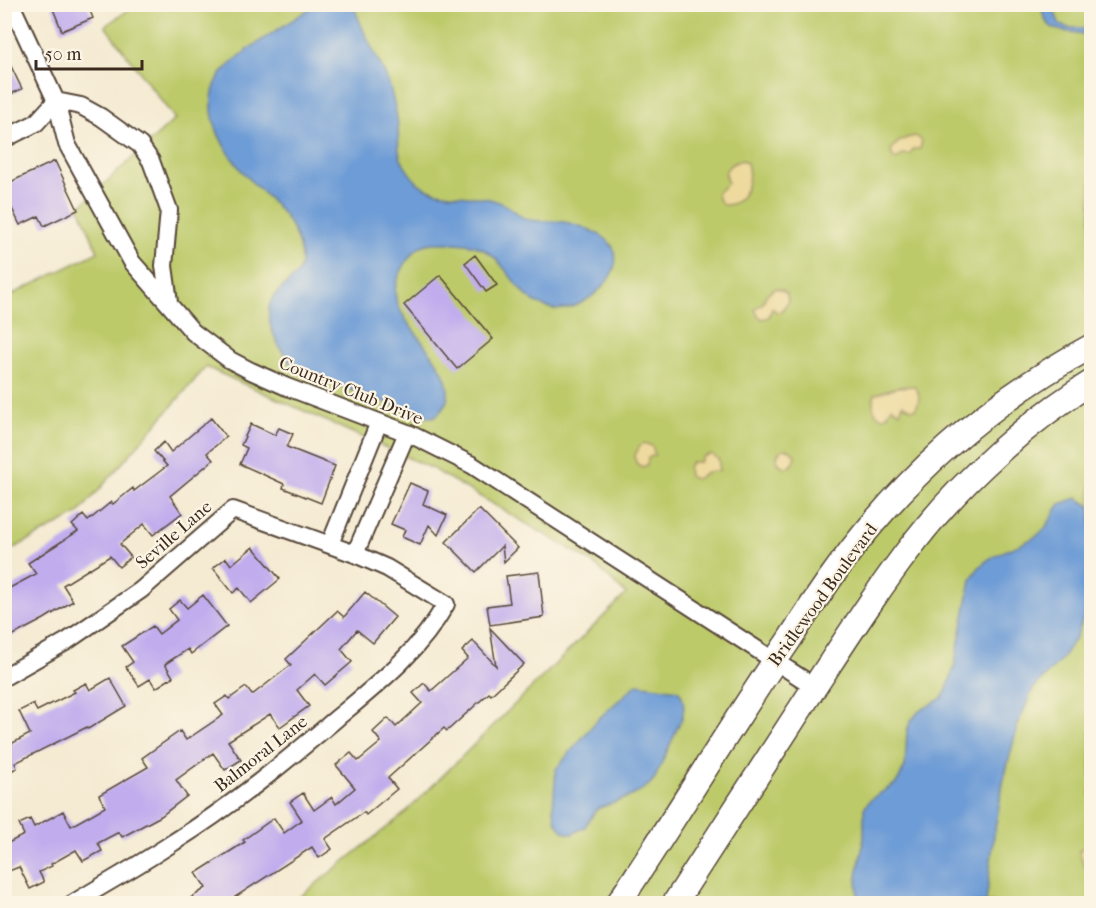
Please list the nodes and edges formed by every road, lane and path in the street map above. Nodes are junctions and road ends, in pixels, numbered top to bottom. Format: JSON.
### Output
{"nodes":[{"id":1,"x":11,"y":4,"type":"edge"},
{"id":2,"x":56,"y":101,"type":"junction"},
{"id":3,"x":4,"y":139,"type":"edge"},
{"id":4,"x":169,"y":302,"type":"junction"},
{"id":5,"x":1092,"y":346,"type":"edge"},
{"id":6,"x":1092,"y":382,"type":"edge"},
{"id":7,"x":379,"y":422,"type":"junction"},
{"id":8,"x":407,"y":433,"type":"junction"},
{"id":9,"x":330,"y":544,"type":"junction"},
{"id":10,"x":355,"y":554,"type":"junction"},
{"id":11,"x":447,"y":604,"type":"joint"},
{"id":12,"x":774,"y":661,"type":"junction"},
{"id":13,"x":4,"y":677,"type":"edge"},
{"id":14,"x":815,"y":687,"type":"junction"},
{"id":15,"x":72,"y":903,"type":"edge"},
{"id":16,"x":618,"y":903,"type":"edge"},
{"id":17,"x":674,"y":903,"type":"edge"}],
"edges":[{"from":1,"to":2,"type":"street","name":"Country Club Drive"},
{"from":2,"to":3,"type":"street"},
{"from":2,"to":4,"type":"street","name":"Country Club Drive"},
{"from":2,"to":4,"type":"street"},
{"from":4,"to":7,"type":"street","name":"Country Club Drive"},
{"from":5,"to":12,"type":"main road","name":"Bridlewood Boulevard"},
{"from":6,"to":14,"type":"main road"},
{"from":7,"to":8,"type":"street","name":"Country Club Drive"},
{"from":7,"to":9,"type":"street"},
{"from":8,"to":10,"type":"street"},
{"from":8,"to":12,"type":"street","name":"Country Club Drive"},
{"from":9,"to":10,"type":"street","name":"Seville Lane"},
{"from":9,"to":13,"type":"street","name":"Seville Lane"},
{"from":10,"to":11,"type":"street","name":"Seville Lane"},
{"from":11,"to":15,"type":"street","name":"Balmoral Lane"},
{"from":12,"to":14,"type":"street","name":"Country Club Drive"},
{"from":12,"to":16,"type":"main road","name":"Bridlewood Boulevard"},
{"from":14,"to":17,"type":"main road"}]}
